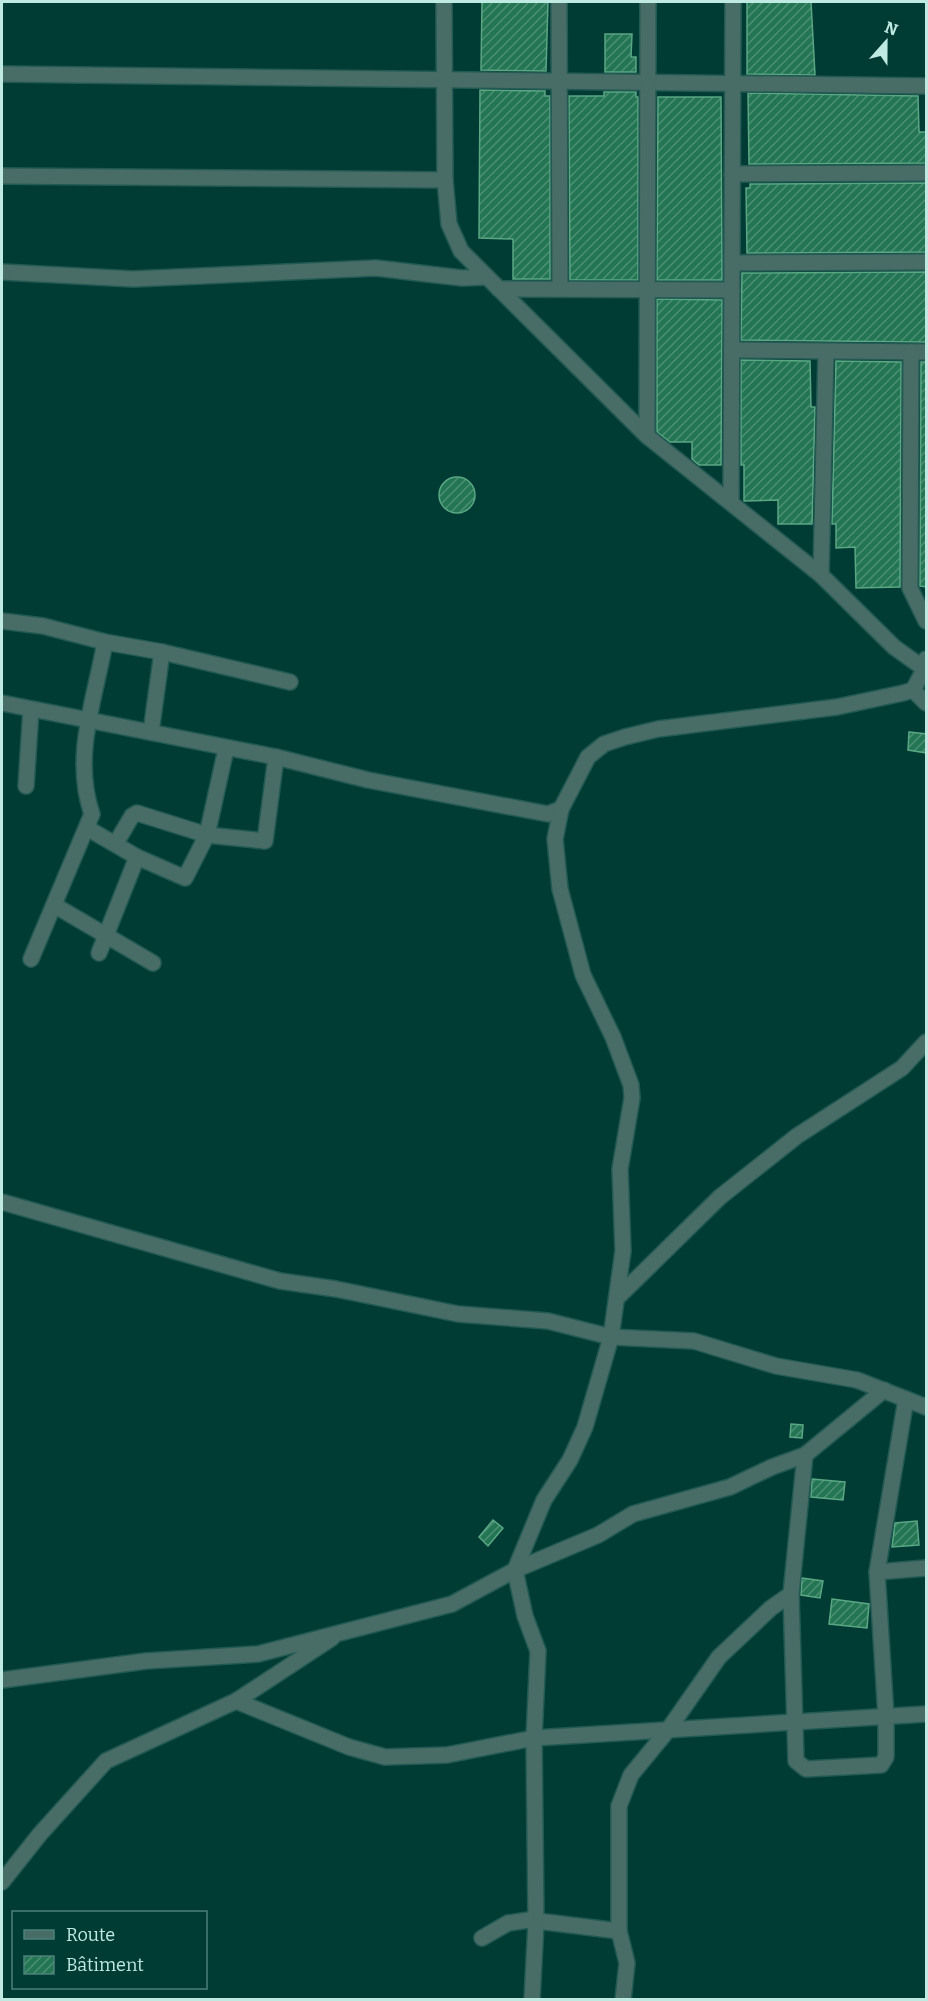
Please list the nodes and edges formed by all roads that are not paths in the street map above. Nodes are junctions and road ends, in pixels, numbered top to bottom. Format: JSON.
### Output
{"nodes":[{"id":1,"x":444,"y":2,"type":"edge"},
{"id":2,"x":559,"y":2,"type":"edge"},
{"id":3,"x":648,"y":2,"type":"edge"},
{"id":4,"x":733,"y":2,"type":"edge"},
{"id":5,"x":2,"y":75,"type":"edge"},
{"id":6,"x":443,"y":80,"type":"junction"},
{"id":7,"x":558,"y":81,"type":"junction"},
{"id":8,"x":648,"y":82,"type":"junction"},
{"id":9,"x":733,"y":83,"type":"junction"},
{"id":10,"x":927,"y":86,"type":"edge"},
{"id":11,"x":927,"y":173,"type":"edge"},
{"id":12,"x":732,"y":174,"type":"junction"},
{"id":13,"x":2,"y":176,"type":"edge"},
{"id":14,"x":445,"y":180,"type":"junction"},
{"id":15,"x":927,"y":262,"type":"edge"},
{"id":16,"x":732,"y":263,"type":"junction"},
{"id":17,"x":2,"y":272,"type":"edge"},
{"id":18,"x":487,"y":277,"type":"junction"},
{"id":19,"x":499,"y":289,"type":"junction"},
{"id":20,"x":560,"y":289,"type":"junction"},
{"id":21,"x":647,"y":289,"type":"junction"},
{"id":22,"x":732,"y":290,"type":"junction"},
{"id":23,"x":732,"y":350,"type":"junction"},
{"id":24,"x":826,"y":352,"type":"junction"},
{"id":25,"x":911,"y":352,"type":"junction"},
{"id":26,"x":927,"y":352,"type":"edge"},
{"id":27,"x":647,"y":436,"type":"junction"},
{"id":28,"x":731,"y":503,"type":"junction"},
{"id":29,"x":822,"y":575,"type":"junction"},
{"id":30,"x":2,"y":621,"type":"edge"},
{"id":31,"x":927,"y":621,"type":"edge"},
{"id":32,"x":105,"y":642,"type":"junction"},
{"id":33,"x":162,"y":652,"type":"junction"},
{"id":34,"x":926,"y":666,"type":"edge"},
{"id":35,"x":290,"y":681,"type":"dead end"},
{"id":36,"x":913,"y":690,"type":"junction"},
{"id":37,"x":2,"y":702,"type":"edge"},
{"id":38,"x":927,"y":704,"type":"edge"},
{"id":39,"x":31,"y":709,"type":"junction"},
{"id":40,"x":88,"y":720,"type":"junction"},
{"id":41,"x":151,"y":732,"type":"junction"},
{"id":42,"x":226,"y":749,"type":"junction"},
{"id":43,"x":276,"y":757,"type":"junction"},
{"id":44,"x":26,"y":786,"type":"dead end"},
{"id":45,"x":561,"y":809,"type":"junction"},
{"id":46,"x":87,"y":828,"type":"junction"},
{"id":47,"x":207,"y":834,"type":"junction"},
{"id":48,"x":116,"y":843,"type":"junction"},
{"id":49,"x":137,"y":857,"type":"junction"},
{"id":50,"x":54,"y":905,"type":"junction"},
{"id":51,"x":106,"y":934,"type":"junction"},
{"id":52,"x":99,"y":953,"type":"dead end"},
{"id":53,"x":31,"y":959,"type":"dead end"},
{"id":54,"x":153,"y":963,"type":"dead end"},
{"id":55,"x":927,"y":1042,"type":"edge"},
{"id":56,"x":2,"y":1202,"type":"edge"},
{"id":57,"x":618,"y":1297,"type":"junction"},
{"id":58,"x":611,"y":1337,"type":"junction"},
{"id":59,"x":884,"y":1390,"type":"junction"},
{"id":60,"x":906,"y":1399,"type":"junction"},
{"id":61,"x":927,"y":1407,"type":"edge"},
{"id":62,"x":805,"y":1455,"type":"junction"},
{"id":63,"x":927,"y":1568,"type":"edge"},
{"id":64,"x":515,"y":1570,"type":"junction"},
{"id":65,"x":877,"y":1572,"type":"junction"},
{"id":66,"x":791,"y":1594,"type":"junction"},
{"id":67,"x":344,"y":1630,"type":"junction"},
{"id":68,"x":2,"y":1680,"type":"edge"},
{"id":69,"x":236,"y":1701,"type":"junction"},
{"id":70,"x":927,"y":1714,"type":"edge"},
{"id":71,"x":886,"y":1717,"type":"junction"},
{"id":72,"x":795,"y":1722,"type":"junction"},
{"id":73,"x":668,"y":1730,"type":"junction"},
{"id":74,"x":534,"y":1738,"type":"junction"},
{"id":75,"x":2,"y":1882,"type":"edge"},
{"id":76,"x":536,"y":1922,"type":"junction"},
{"id":77,"x":619,"y":1931,"type":"junction"},
{"id":78,"x":482,"y":1938,"type":"dead end"},
{"id":79,"x":532,"y":2000,"type":"edge"},
{"id":80,"x":623,"y":2000,"type":"edge"}],
"edges":[{"from":1,"to":6,"type":"street"},
{"from":2,"to":7,"type":"street"},
{"from":3,"to":8,"type":"street"},
{"from":4,"to":9,"type":"street"},
{"from":5,"to":6,"type":"street"},
{"from":6,"to":7,"type":"street"},
{"from":6,"to":14,"type":"street"},
{"from":7,"to":8,"type":"street"},
{"from":7,"to":20,"type":"street"},
{"from":8,"to":9,"type":"street"},
{"from":8,"to":21,"type":"street"},
{"from":9,"to":10,"type":"street"},
{"from":9,"to":12,"type":"street"},
{"from":11,"to":12,"type":"street"},
{"from":12,"to":16,"type":"street"},
{"from":13,"to":14,"type":"street"},
{"from":14,"to":18,"type":"street"},
{"from":15,"to":16,"type":"street"},
{"from":16,"to":22,"type":"street"},
{"from":17,"to":18,"type":"street"},
{"from":18,"to":19,"type":"street"},
{"from":19,"to":20,"type":"street"},
{"from":19,"to":27,"type":"street"},
{"from":20,"to":21,"type":"street"},
{"from":21,"to":22,"type":"street"},
{"from":21,"to":27,"type":"street"},
{"from":22,"to":23,"type":"street"},
{"from":23,"to":24,"type":"street"},
{"from":23,"to":28,"type":"street"},
{"from":24,"to":25,"type":"street"},
{"from":24,"to":29,"type":"street"},
{"from":25,"to":26,"type":"street"},
{"from":25,"to":31,"type":"street"},
{"from":27,"to":28,"type":"street"},
{"from":28,"to":29,"type":"street"},
{"from":29,"to":34,"type":"street"},
{"from":30,"to":32,"type":"street"},
{"from":32,"to":33,"type":"street"},
{"from":32,"to":40,"type":"street"},
{"from":33,"to":35,"type":"street"},
{"from":33,"to":41,"type":"street"},
{"from":34,"to":36,"type":"street"},
{"from":36,"to":38,"type":"street"},
{"from":36,"to":45,"type":"street"},
{"from":37,"to":39,"type":"street"},
{"from":39,"to":40,"type":"street"},
{"from":39,"to":44,"type":"street"},
{"from":40,"to":41,"type":"street"},
{"from":40,"to":46,"type":"street"},
{"from":41,"to":42,"type":"street"},
{"from":42,"to":43,"type":"street"},
{"from":42,"to":47,"type":"street"},
{"from":43,"to":45,"type":"street"},
{"from":43,"to":47,"type":"street"},
{"from":45,"to":57,"type":"street"},
{"from":46,"to":48,"type":"street"},
{"from":46,"to":50,"type":"street"},
{"from":47,"to":48,"type":"street"},
{"from":47,"to":49,"type":"street"},
{"from":48,"to":49,"type":"street"},
{"from":49,"to":51,"type":"street"},
{"from":50,"to":51,"type":"street"},
{"from":50,"to":53,"type":"street"},
{"from":51,"to":52,"type":"street"},
{"from":51,"to":54,"type":"street"},
{"from":55,"to":57,"type":"street"},
{"from":56,"to":58,"type":"street"},
{"from":57,"to":58,"type":"street"},
{"from":58,"to":59,"type":"street"},
{"from":58,"to":64,"type":"street"},
{"from":59,"to":60,"type":"street"},
{"from":59,"to":62,"type":"street"},
{"from":60,"to":61,"type":"street"},
{"from":60,"to":65,"type":"street"},
{"from":62,"to":64,"type":"street"},
{"from":62,"to":66,"type":"street"},
{"from":63,"to":65,"type":"street"},
{"from":64,"to":67,"type":"street"},
{"from":64,"to":74,"type":"street"},
{"from":65,"to":71,"type":"street"},
{"from":66,"to":72,"type":"street"},
{"from":66,"to":73,"type":"street"},
{"from":67,"to":68,"type":"street"},
{"from":67,"to":69,"type":"street"},
{"from":69,"to":74,"type":"street"},
{"from":69,"to":75,"type":"street"},
{"from":70,"to":71,"type":"street"},
{"from":71,"to":72,"type":"street"},
{"from":71,"to":72,"type":"street"},
{"from":72,"to":73,"type":"street"},
{"from":73,"to":74,"type":"street"},
{"from":73,"to":77,"type":"street"},
{"from":74,"to":76,"type":"street"},
{"from":76,"to":77,"type":"street"},
{"from":76,"to":78,"type":"street"},
{"from":76,"to":79,"type":"street"},
{"from":77,"to":80,"type":"street"}]}
